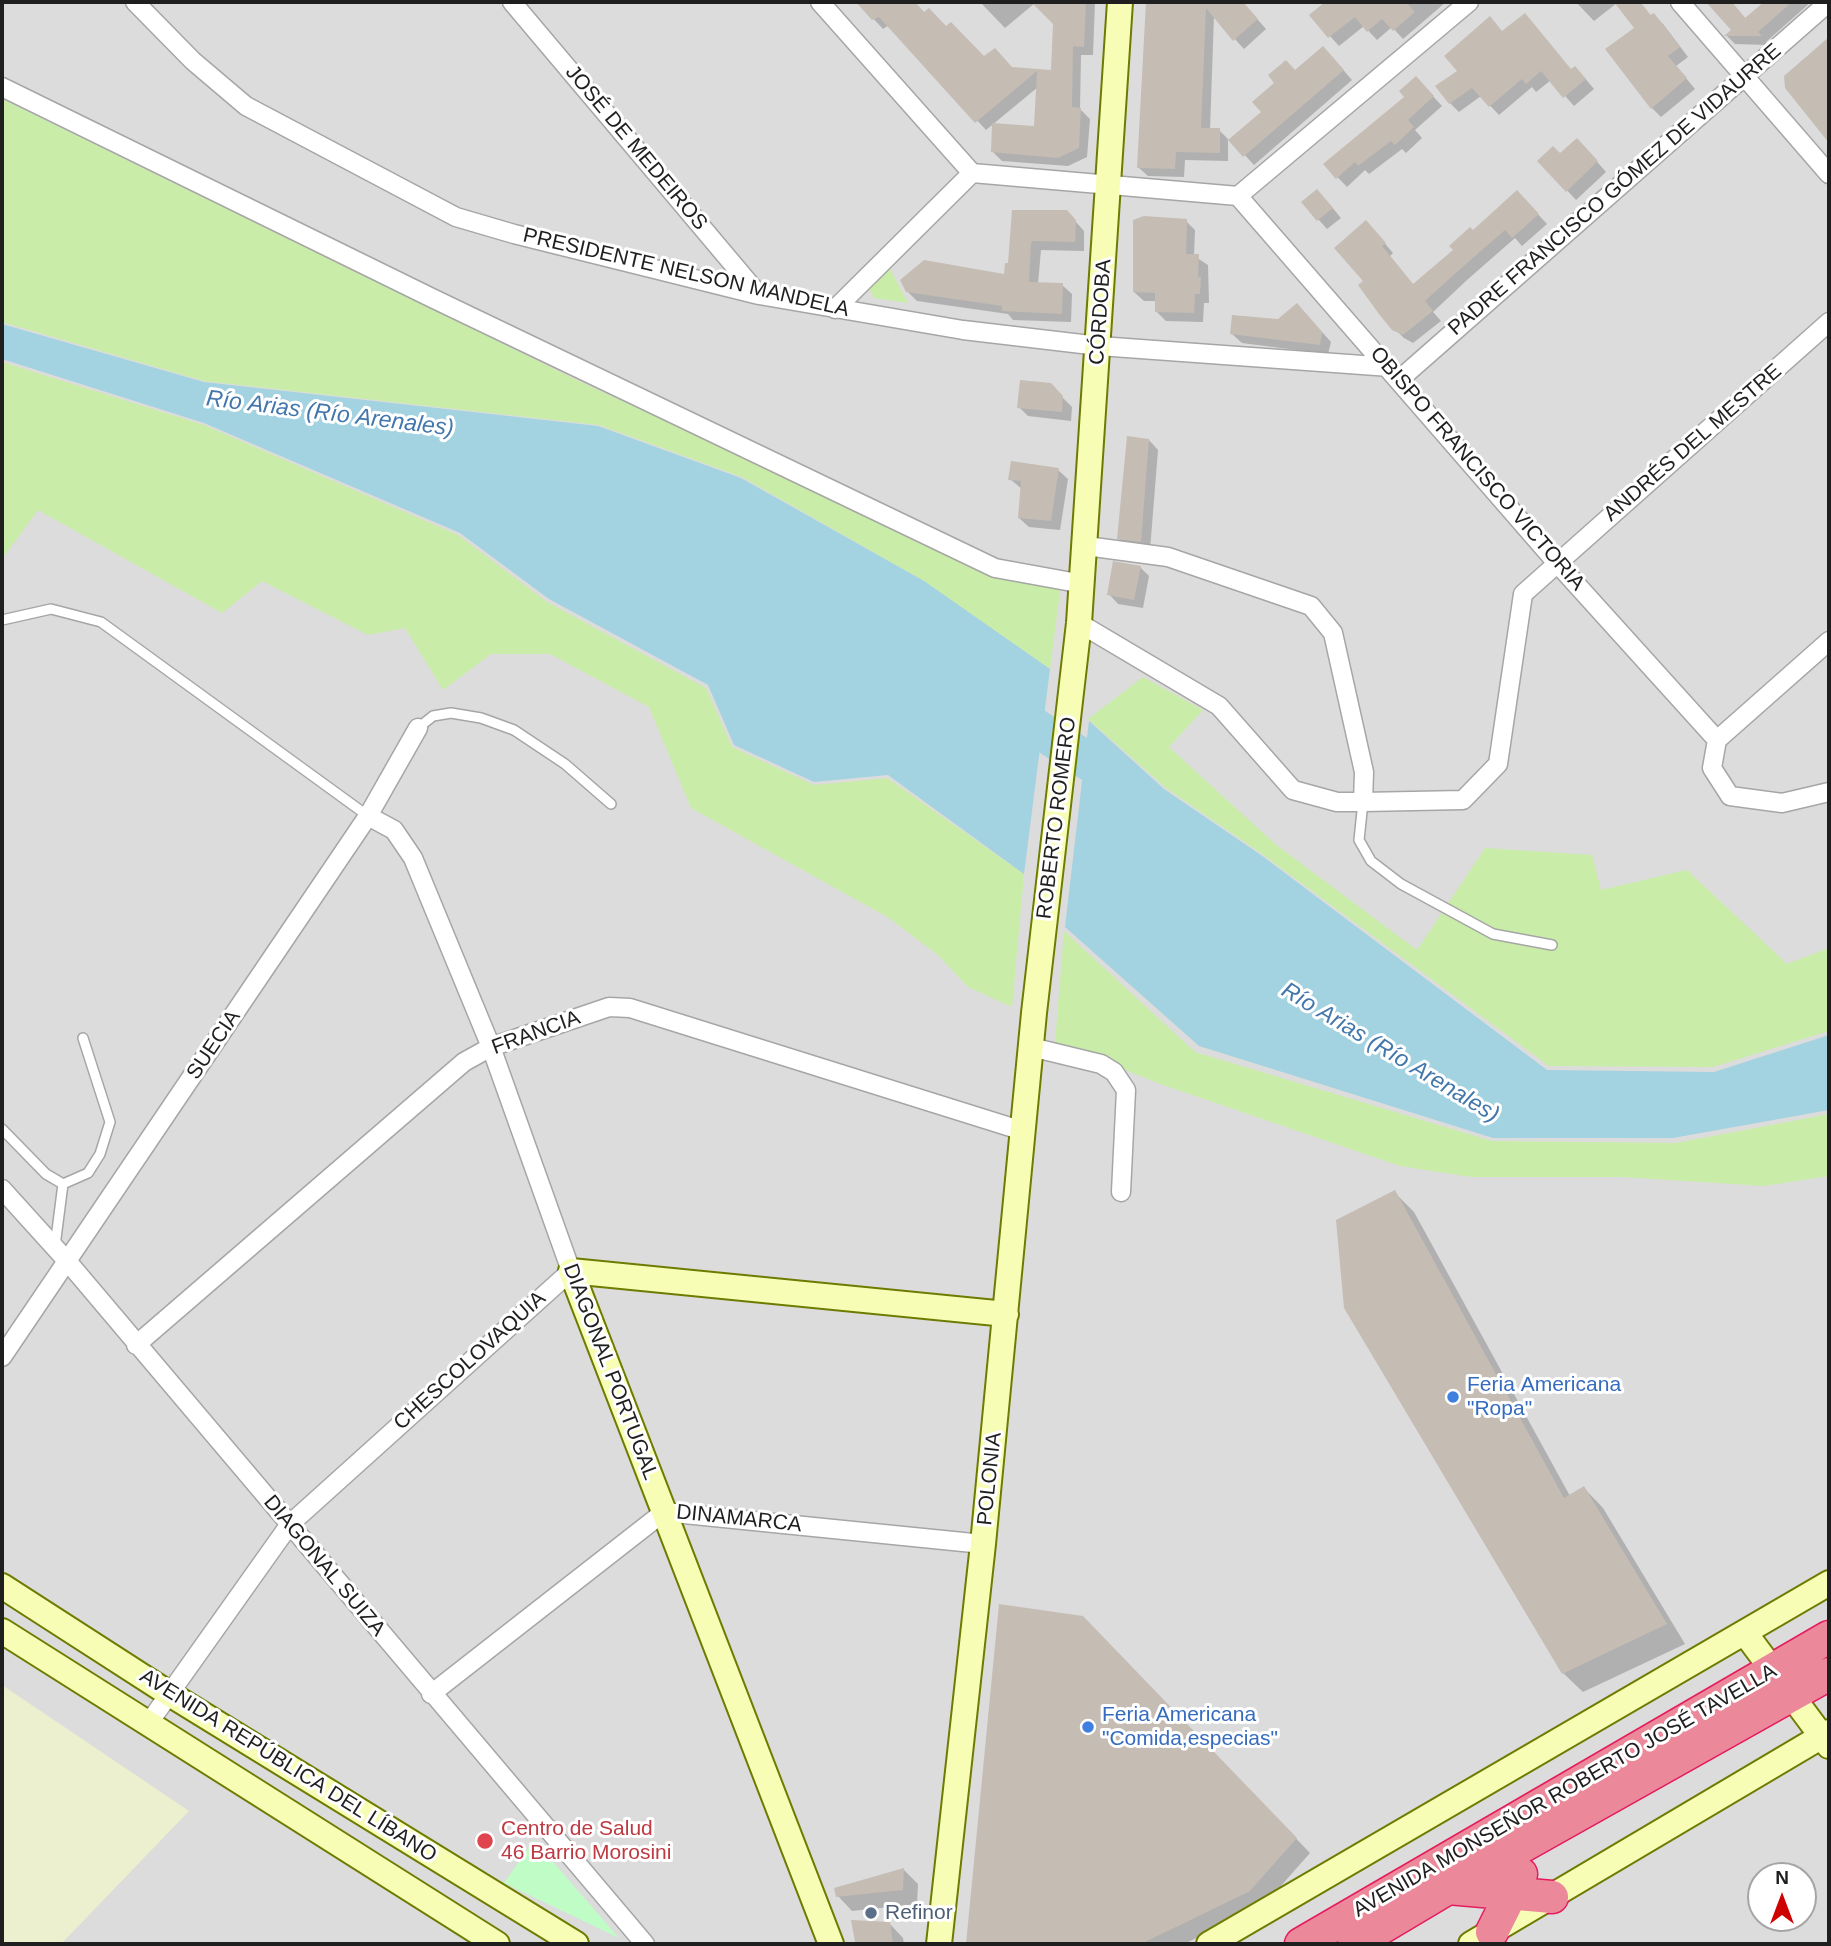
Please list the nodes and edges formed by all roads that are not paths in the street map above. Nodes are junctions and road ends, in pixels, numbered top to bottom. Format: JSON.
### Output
{"nodes":[{"id":1,"x":135,"y":2,"type":"edge"},
{"id":2,"x":512,"y":2,"type":"edge"},
{"id":3,"x":820,"y":2,"type":"edge"},
{"id":4,"x":1120,"y":2,"type":"edge"},
{"id":5,"x":1469,"y":2,"type":"edge"},
{"id":6,"x":1680,"y":2,"type":"edge"},
{"id":7,"x":1829,"y":2,"type":"edge"},
{"id":8,"x":1745,"y":76,"type":"junction"},
{"id":9,"x":2,"y":87,"type":"edge"},
{"id":10,"x":972,"y":173,"type":"junction"},
{"id":11,"x":1829,"y":174,"type":"edge"},
{"id":12,"x":1109,"y":185,"type":"junction"},
{"id":13,"x":1238,"y":196,"type":"junction"},
{"id":14,"x":760,"y":295,"type":"junction"},
{"id":15,"x":835,"y":309,"type":"junction"},
{"id":16,"x":1829,"y":322,"type":"edge"},
{"id":17,"x":1099,"y":346,"type":"junction"},
{"id":18,"x":1395,"y":373,"type":"junction"},
{"id":19,"x":1086,"y":546,"type":"junction"},
{"id":20,"x":1557,"y":563,"type":"junction"},
{"id":21,"x":1083,"y":584,"type":"junction"},
{"id":22,"x":2,"y":620,"type":"edge"},
{"id":23,"x":1079,"y":622,"type":"junction"},
{"id":24,"x":1829,"y":641,"type":"edge"},
{"id":25,"x":418,"y":728,"type":"joint"},
{"id":26,"x":1717,"y":740,"type":"junction"},
{"id":27,"x":1829,"y":792,"type":"edge"},
{"id":28,"x":1363,"y":802,"type":"junction"},
{"id":29,"x":611,"y":804,"type":"dead end"},
{"id":30,"x":368,"y":816,"type":"junction"},
{"id":31,"x":1552,"y":945,"type":"dead end"},
{"id":32,"x":1034,"y":1013,"type":"joint"},
{"id":33,"x":83,"y":1038,"type":"dead end"},
{"id":34,"x":491,"y":1047,"type":"junction"},
{"id":35,"x":1031,"y":1047,"type":"junction"},
{"id":36,"x":2,"y":1129,"type":"edge"},
{"id":37,"x":1023,"y":1131,"type":"junction"},
{"id":38,"x":63,"y":1184,"type":"junction"},
{"id":39,"x":2,"y":1189,"type":"edge"},
{"id":40,"x":1121,"y":1192,"type":"dead end"},
{"id":41,"x":55,"y":1248,"type":"junction"},
{"id":42,"x":68,"y":1262,"type":"junction"},
{"id":43,"x":570,"y":1271,"type":"junction"},
{"id":44,"x":1006,"y":1314,"type":"junction"},
{"id":45,"x":136,"y":1345,"type":"junction"},
{"id":46,"x":2,"y":1357,"type":"edge"},
{"id":47,"x":664,"y":1512,"type":"junction"},
{"id":48,"x":290,"y":1524,"type":"junction"},
{"id":49,"x":983,"y":1544,"type":"junction"},
{"id":50,"x":1829,"y":1583,"type":"edge"},
{"id":51,"x":2,"y":1586,"type":"edge"},
{"id":52,"x":2,"y":1631,"type":"edge"},
{"id":53,"x":1745,"y":1633,"type":"junction"},
{"id":54,"x":1829,"y":1637,"type":"edge"},
{"id":55,"x":1772,"y":1672,"type":"junction"},
{"id":56,"x":1829,"y":1674,"type":"edge"},
{"id":57,"x":168,"y":1693,"type":"junction"},
{"id":58,"x":431,"y":1694,"type":"junction"},
{"id":59,"x":1790,"y":1697,"type":"junction"},
{"id":60,"x":148,"y":1724,"type":"junction"},
{"id":61,"x":1827,"y":1738,"type":"edge"},
{"id":62,"x":1538,"y":1838,"type":"junction"},
{"id":63,"x":1448,"y":1888,"type":"junction"},
{"id":64,"x":1513,"y":1892,"type":"junction"},
{"id":65,"x":1552,"y":1897,"type":"junction"},
{"id":66,"x":1482,"y":1938,"type":"edge"},
{"id":67,"x":497,"y":1944,"type":"edge"},
{"id":68,"x":576,"y":1944,"type":"edge"},
{"id":69,"x":645,"y":1944,"type":"edge"},
{"id":70,"x":831,"y":1944,"type":"edge"},
{"id":71,"x":939,"y":1944,"type":"edge"},
{"id":72,"x":1209,"y":1944,"type":"edge"},
{"id":73,"x":1301,"y":1944,"type":"edge"},
{"id":74,"x":1354,"y":1944,"type":"edge"}],
"edges":[{"from":1,"to":14,"type":"street","name":"PRESIDENTE NELSON MANDELA"},
{"from":2,"to":14,"type":"street","name":"JOSÉ DE MEDEIROS"},
{"from":3,"to":10,"type":"street"},
{"from":4,"to":12,"type":"main road","name":"CÓRDOBA"},
{"from":5,"to":13,"type":"street"},
{"from":6,"to":8,"type":"street"},
{"from":7,"to":8,"type":"street","name":"PADRE FRANCISCO GÓMEZ DE VIDAURRE"},
{"from":8,"to":11,"type":"street"},
{"from":8,"to":18,"type":"street","name":"PADRE FRANCISCO GÓMEZ DE VIDAURRE"},
{"from":9,"to":21,"type":"street"},
{"from":10,"to":12,"type":"street"},
{"from":10,"to":15,"type":"street"},
{"from":12,"to":13,"type":"street"},
{"from":12,"to":17,"type":"main road","name":"CÓRDOBA"},
{"from":13,"to":18,"type":"street","name":"OBISPO FRANCISCO VICTORIA"},
{"from":14,"to":15,"type":"street","name":"PRESIDENTE NELSON MANDELA"},
{"from":15,"to":17,"type":"street","name":"PRESIDENTE NELSON MANDELA"},
{"from":16,"to":20,"type":"street","name":"ANDRÉS DEL MESTRE"},
{"from":17,"to":18,"type":"street","name":"PRESIDENTE NELSON MANDELA"},
{"from":17,"to":19,"type":"main road","name":"CÓRDOBA"},
{"from":18,"to":20,"type":"street","name":"OBISPO FRANCISCO VICTORIA"},
{"from":19,"to":21,"type":"main road","name":"CÓRDOBA"},
{"from":19,"to":28,"type":"street"},
{"from":20,"to":26,"type":"street","name":"OBISPO FRANCISCO VICTORIA"},
{"from":20,"to":28,"type":"street","name":"ANDRÉS DEL MESTRE"},
{"from":21,"to":23,"type":"main road","name":"CÓRDOBA"},
{"from":22,"to":30,"type":"lane"},
{"from":23,"to":28,"type":"street"},
{"from":23,"to":32,"type":"main road","name":"ROBERTO ROMERO"},
{"from":24,"to":26,"type":"street"},
{"from":25,"to":29,"type":"lane"},
{"from":25,"to":30,"type":"street","name":"SUECIA"},
{"from":26,"to":27,"type":"street"},
{"from":28,"to":31,"type":"lane"},
{"from":30,"to":34,"type":"street","name":"DIAGONAL PORTUGAL"},
{"from":30,"to":42,"type":"street","name":"SUECIA"},
{"from":32,"to":35,"type":"main road","name":"POLONIA"},
{"from":33,"to":38,"type":"lane"},
{"from":34,"to":37,"type":"street","name":"FRANCIA"},
{"from":34,"to":43,"type":"street","name":"DIAGONAL PORTUGAL"},
{"from":34,"to":45,"type":"street","name":"FRANCIA"},
{"from":35,"to":37,"type":"main road","name":"POLONIA"},
{"from":35,"to":40,"type":"street"},
{"from":36,"to":38,"type":"lane"},
{"from":37,"to":44,"type":"main road","name":"POLONIA"},
{"from":38,"to":41,"type":"lane"},
{"from":39,"to":41,"type":"street","name":"DIAGONAL SUIZA"},
{"from":41,"to":42,"type":"street","name":"DIAGONAL SUIZA"},
{"from":42,"to":45,"type":"street","name":"DIAGONAL SUIZA"},
{"from":42,"to":46,"type":"street","name":"SUECIA"},
{"from":43,"to":44,"type":"main road"},
{"from":43,"to":47,"type":"main road","name":"DIAGONAL PORTUGAL"},
{"from":43,"to":48,"type":"street","name":"CHESCOLOVAQUIA"},
{"from":44,"to":49,"type":"main road","name":"POLONIA"},
{"from":45,"to":48,"type":"street","name":"DIAGONAL SUIZA"},
{"from":47,"to":49,"type":"street","name":"DINAMARCA"},
{"from":47,"to":58,"type":"street","name":"DINAMARCA"},
{"from":47,"to":70,"type":"main road","name":"DIAGONAL PORTUGAL"},
{"from":48,"to":57,"type":"street","name":"CHESCOLOVAQUIA"},
{"from":48,"to":58,"type":"street","name":"DIAGONAL SUIZA"},
{"from":49,"to":71,"type":"main road","name":"POLONIA"},
{"from":50,"to":53,"type":"main road"},
{"from":51,"to":57,"type":"main road","name":"AVENIDA REPÚBLICA DEL LÍBANO"},
{"from":52,"to":60,"type":"main road","name":"AVENIDA REPÚBLICA DEL LÍBANO"},
{"from":53,"to":55,"type":"main road"},
{"from":53,"to":72,"type":"main road"},
{"from":54,"to":55,"type":"highway","name":"AVENIDA MONSEÑOR ROBERTO JOSÉ TAVELLA"},
{"from":55,"to":59,"type":"main road"},
{"from":55,"to":73,"type":"highway","name":"AVENIDA MONSEÑOR ROBERTO JOSÉ TAVELLA"},
{"from":56,"to":59,"type":"highway","name":"AVENIDA MONSEÑOR ROBERTO JOSÉ TAVELLA"},
{"from":57,"to":60,"type":"street","name":"CHESCOLOVAQUIA"},
{"from":57,"to":68,"type":"main road","name":"AVENIDA REPÚBLICA DEL LÍBANO"},
{"from":58,"to":69,"type":"street","name":"DIAGONAL SUIZA"},
{"from":59,"to":61,"type":"main road"},
{"from":59,"to":62,"type":"highway","name":"AVENIDA MONSEÑOR ROBERTO JOSÉ TAVELLA"},
{"from":60,"to":67,"type":"main road","name":"AVENIDA REPÚBLICA DEL LÍBANO"},
{"from":61,"to":65,"type":"main road"},
{"from":62,"to":63,"type":"highway","name":"AVENIDA MONSEÑOR ROBERTO JOSÉ TAVELLA"},
{"from":62,"to":64,"type":"highway"},
{"from":63,"to":64,"type":"highway"},
{"from":63,"to":74,"type":"highway","name":"AVENIDA MONSEÑOR ROBERTO JOSÉ TAVELLA"},
{"from":64,"to":65,"type":"highway"},
{"from":64,"to":66,"type":"highway"},
{"from":65,"to":66,"type":"main road"}]}
